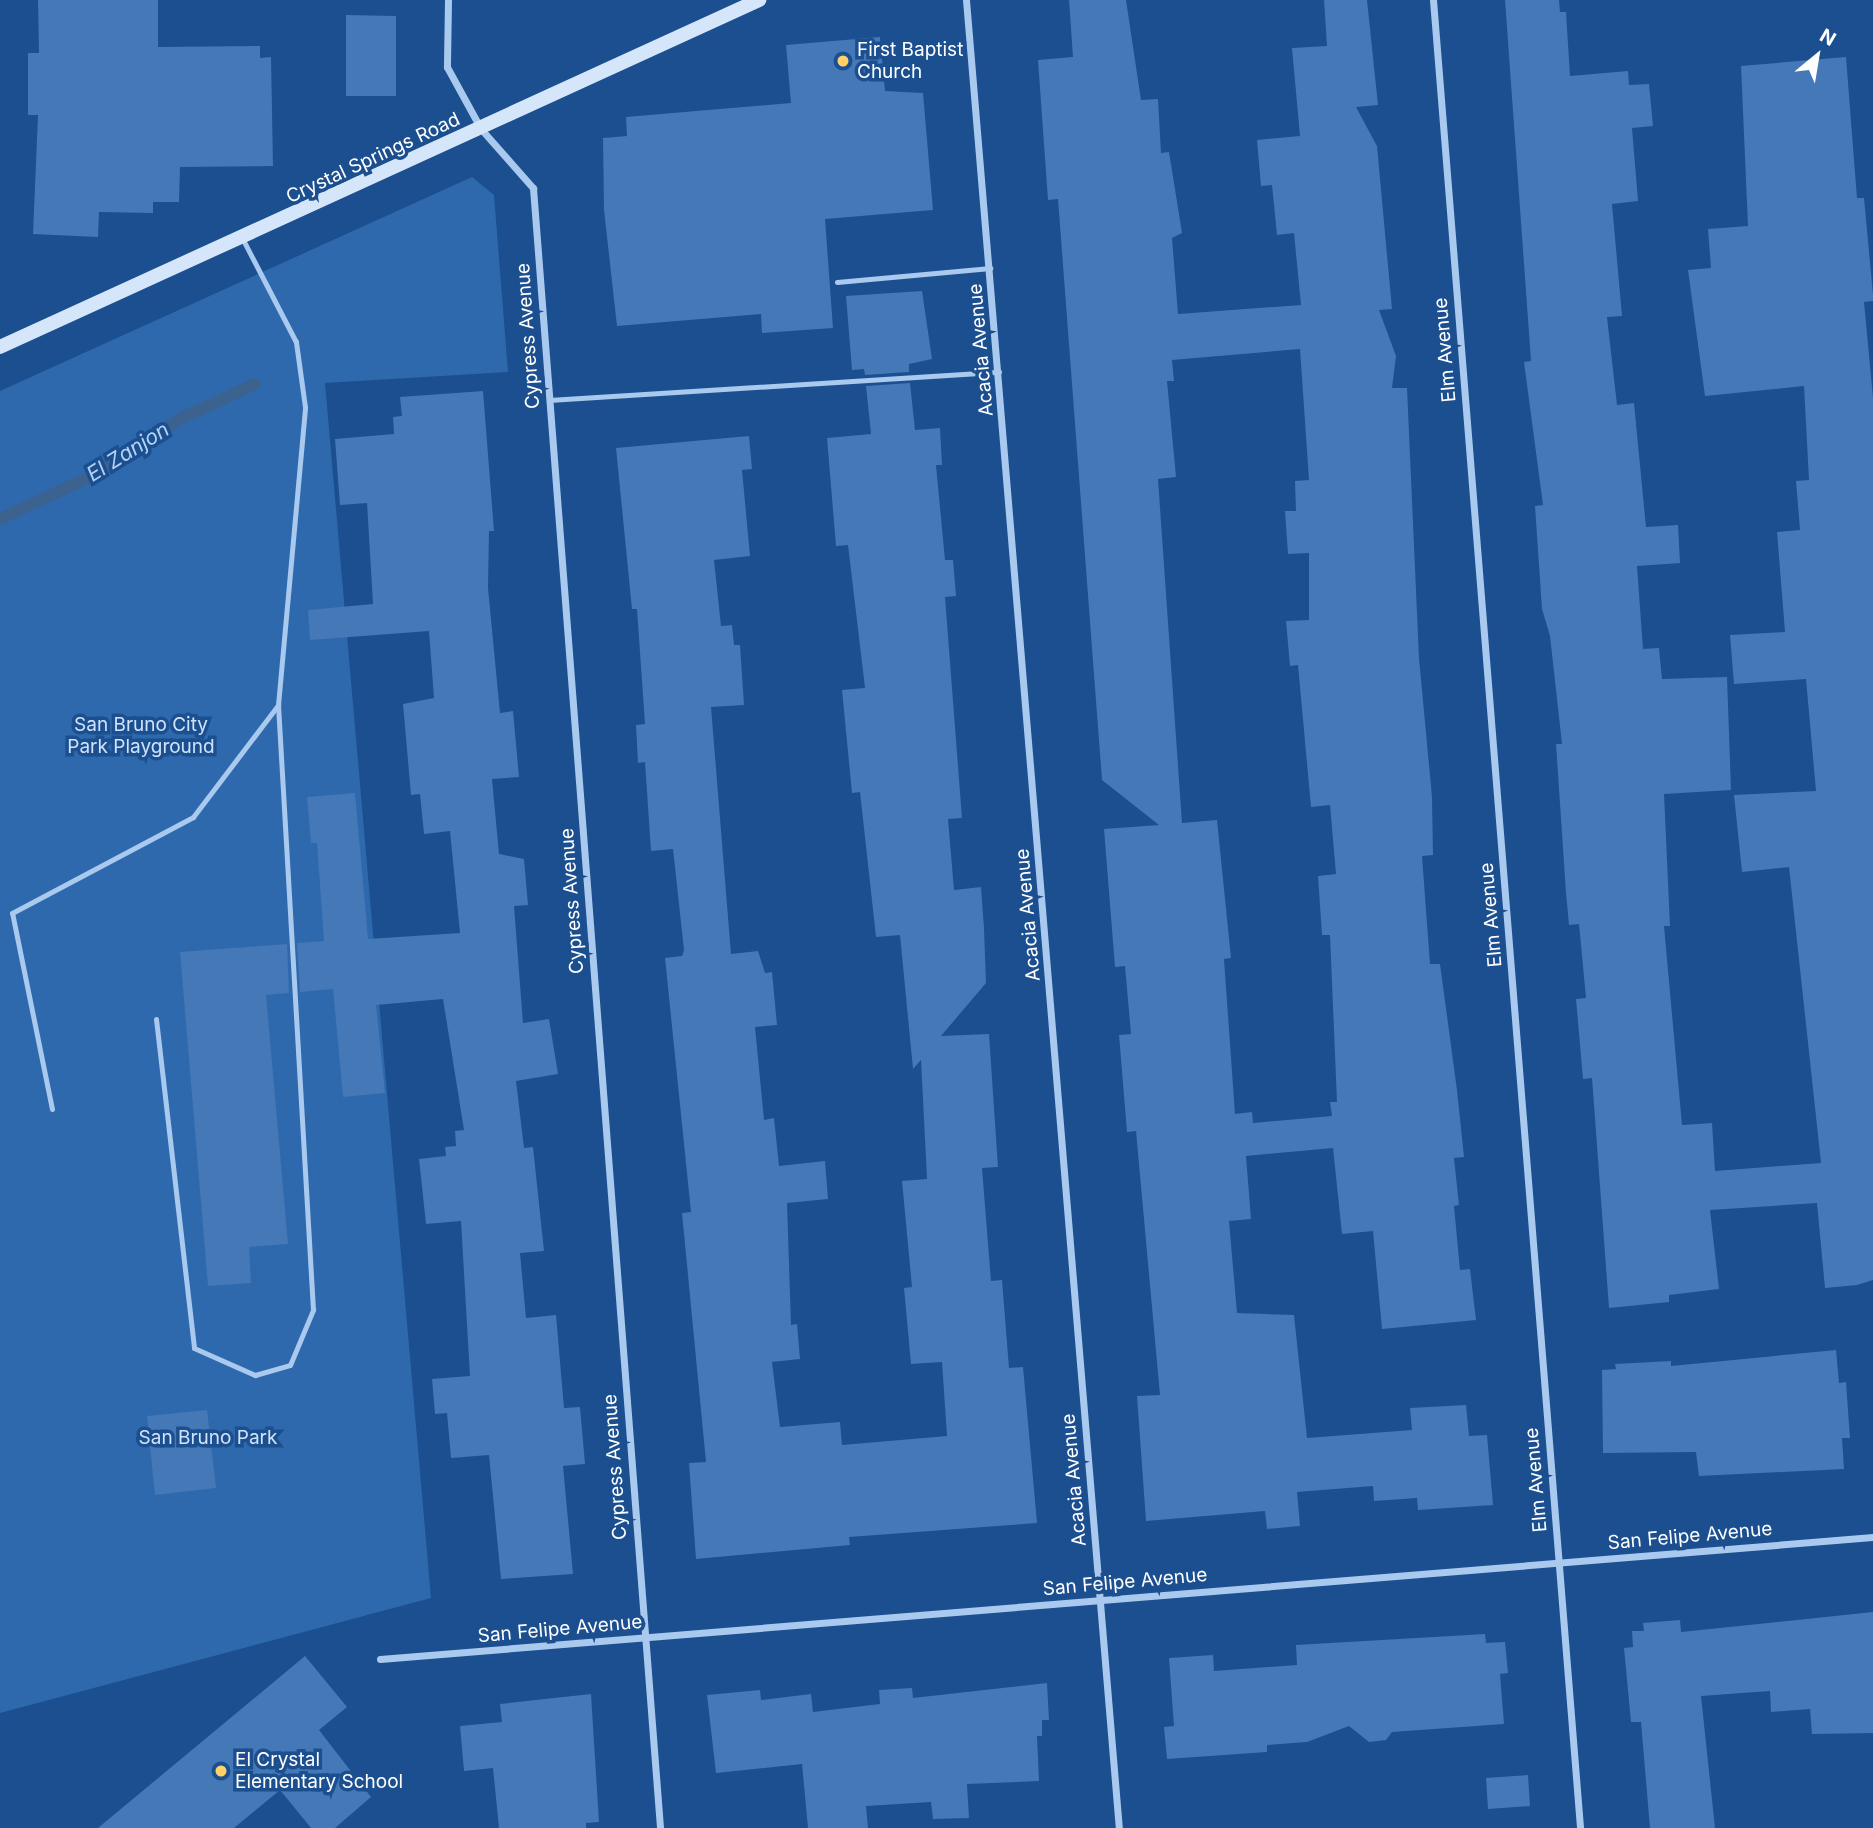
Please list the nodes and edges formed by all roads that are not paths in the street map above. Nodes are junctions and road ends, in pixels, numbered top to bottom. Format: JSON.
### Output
{"nodes":[{"id":1,"x":448,"y":0,"type":"edge"},
{"id":2,"x":760,"y":0,"type":"edge"},
{"id":3,"x":967,"y":0,"type":"edge"},
{"id":4,"x":1433,"y":0,"type":"edge"},
{"id":5,"x":481,"y":130,"type":"junction"},
{"id":6,"x":242,"y":238,"type":"junction"},
{"id":7,"x":990,"y":268,"type":"junction"},
{"id":8,"x":837,"y":282,"type":"dead end"},
{"id":9,"x":0,"y":347,"type":"edge"},
{"id":10,"x":999,"y":372,"type":"junction"},
{"id":11,"x":548,"y":400,"type":"junction"},
{"id":12,"x":278,"y":705,"type":"junction"},
{"id":13,"x":156,"y":1019,"type":"dead end"},
{"id":14,"x":52,"y":1109,"type":"dead end"},
{"id":15,"x":1873,"y":1537,"type":"edge"},
{"id":16,"x":1558,"y":1563,"type":"junction"},
{"id":17,"x":1100,"y":1600,"type":"junction"},
{"id":18,"x":644,"y":1637,"type":"junction"},
{"id":19,"x":380,"y":1659,"type":"dead end"},
{"id":20,"x":660,"y":1828,"type":"edge"},
{"id":21,"x":1119,"y":1828,"type":"edge"},
{"id":22,"x":1580,"y":1828,"type":"edge"}],
"edges":[{"from":1,"to":5,"type":"street","name":"Cypress Avenue"},
{"from":2,"to":5,"type":"main road","name":"Crystal Springs Road"},
{"from":3,"to":7,"type":"street","name":"Acacia Avenue"},
{"from":4,"to":16,"type":"street","name":"Elm Avenue"},
{"from":5,"to":6,"type":"main road","name":"Crystal Springs Road"},
{"from":5,"to":11,"type":"street","name":"Cypress Avenue"},
{"from":6,"to":9,"type":"main road","name":"Crystal Springs Road"},
{"from":6,"to":12,"type":"lane"},
{"from":7,"to":8,"type":"lane"},
{"from":7,"to":10,"type":"street","name":"Acacia Avenue"},
{"from":10,"to":11,"type":"lane"},
{"from":10,"to":17,"type":"street","name":"Acacia Avenue"},
{"from":11,"to":18,"type":"street","name":"Cypress Avenue"},
{"from":12,"to":13,"type":"lane"},
{"from":12,"to":14,"type":"lane"},
{"from":15,"to":16,"type":"street","name":"San Felipe Avenue"},
{"from":16,"to":17,"type":"street","name":"San Felipe Avenue"},
{"from":16,"to":22,"type":"street","name":"Elm Avenue"},
{"from":17,"to":18,"type":"street","name":"San Felipe Avenue"},
{"from":17,"to":21,"type":"street","name":"Acacia Avenue"},
{"from":18,"to":19,"type":"street","name":"San Felipe Avenue"},
{"from":18,"to":20,"type":"street","name":"Cypress Avenue"}]}
